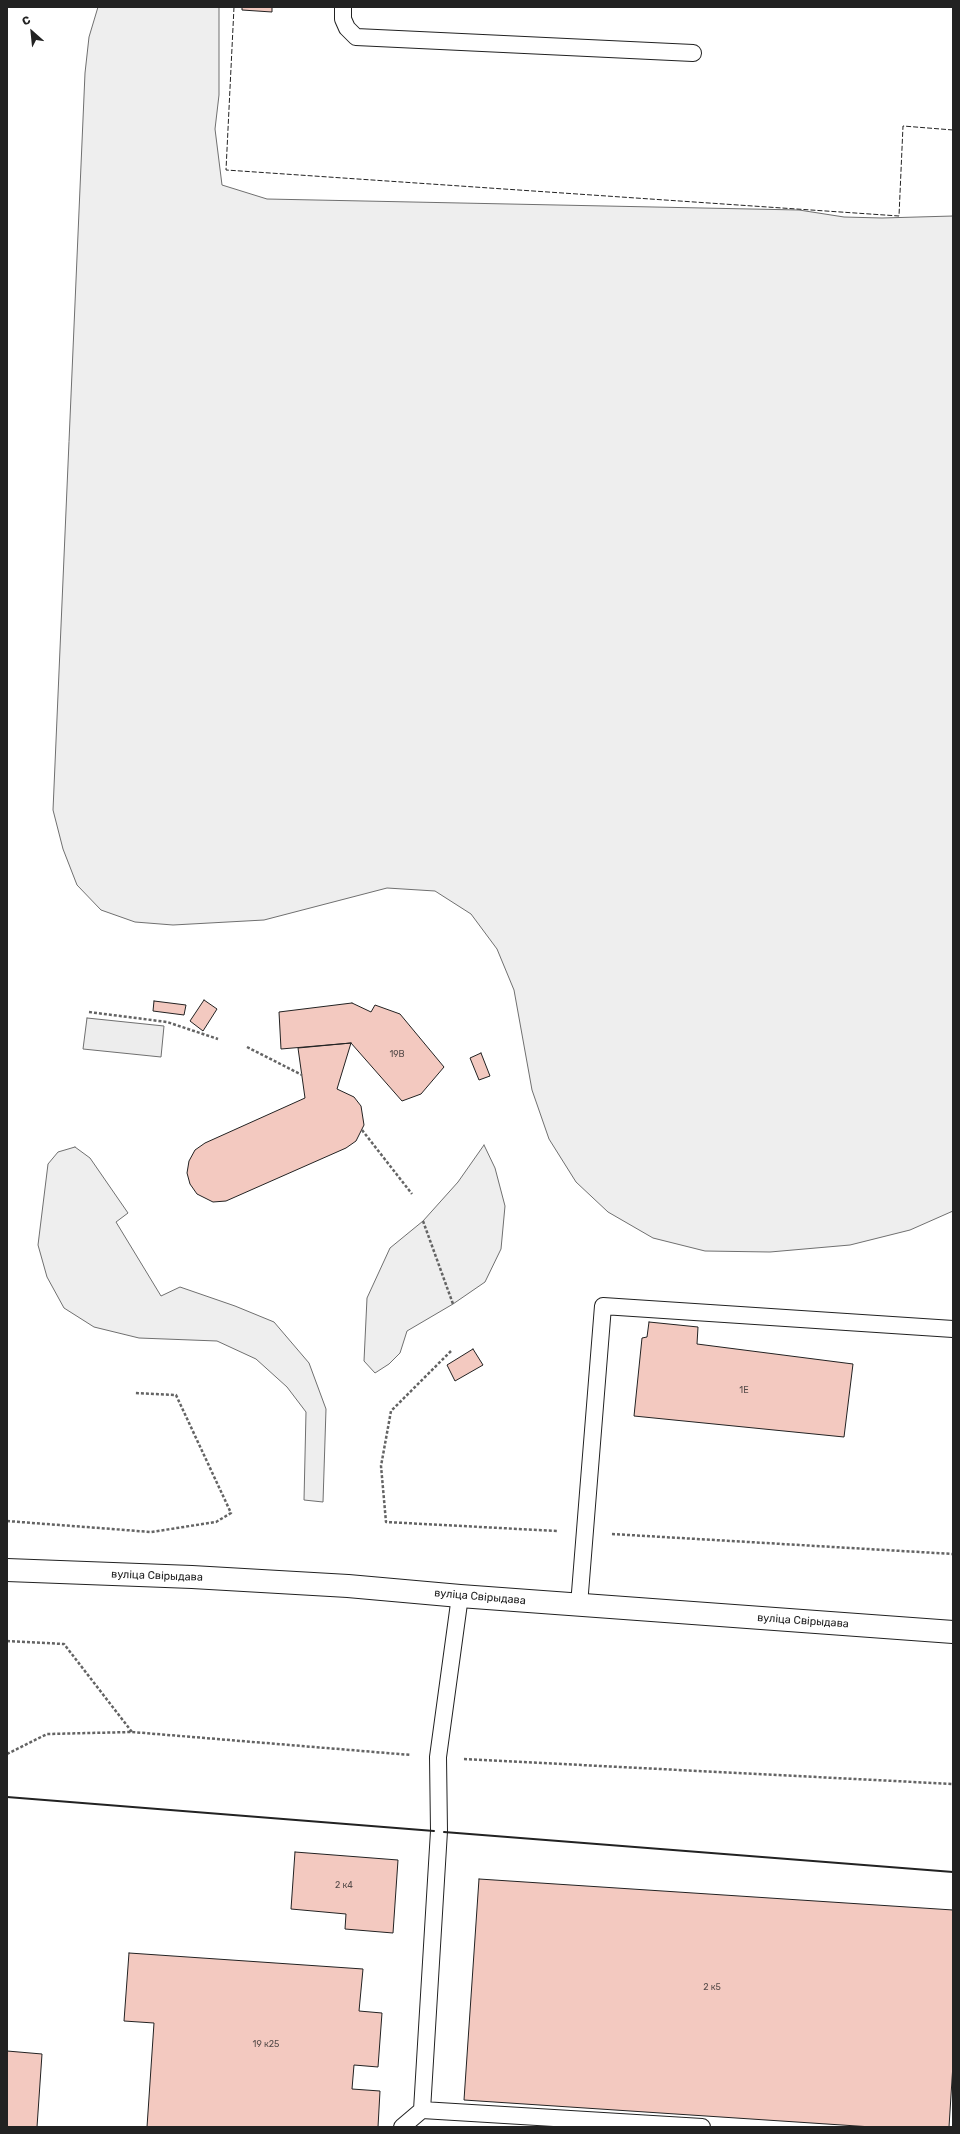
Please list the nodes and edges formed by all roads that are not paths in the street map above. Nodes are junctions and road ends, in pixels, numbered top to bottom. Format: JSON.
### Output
{"nodes":[{"id":1,"x":343,"y":7,"type":"edge"},
{"id":2,"x":693,"y":53,"type":"dead end"},
{"id":3,"x":953,"y":1329,"type":"edge"},
{"id":4,"x":7,"y":1570,"type":"edge"},
{"id":5,"x":460,"y":1596,"type":"junction"},
{"id":6,"x":579,"y":1605,"type":"junction"},
{"id":7,"x":953,"y":1632,"type":"edge"},
{"id":8,"x":422,"y":2110,"type":"junction"},
{"id":9,"x":402,"y":2127,"type":"edge"},
{"id":10,"x":702,"y":2127,"type":"edge"}],
"edges":[{"from":1,"to":2,"type":"lane"},
{"from":3,"to":6,"type":"lane"},
{"from":4,"to":5,"type":"main road","name":"вуліца Свірыдава"},
{"from":5,"to":6,"type":"main road","name":"вуліца Свірыдава"},
{"from":5,"to":8,"type":"lane"},
{"from":6,"to":7,"type":"main road","name":"вуліца Свірыдава"},
{"from":8,"to":9,"type":"lane"},
{"from":8,"to":10,"type":"lane"}]}
